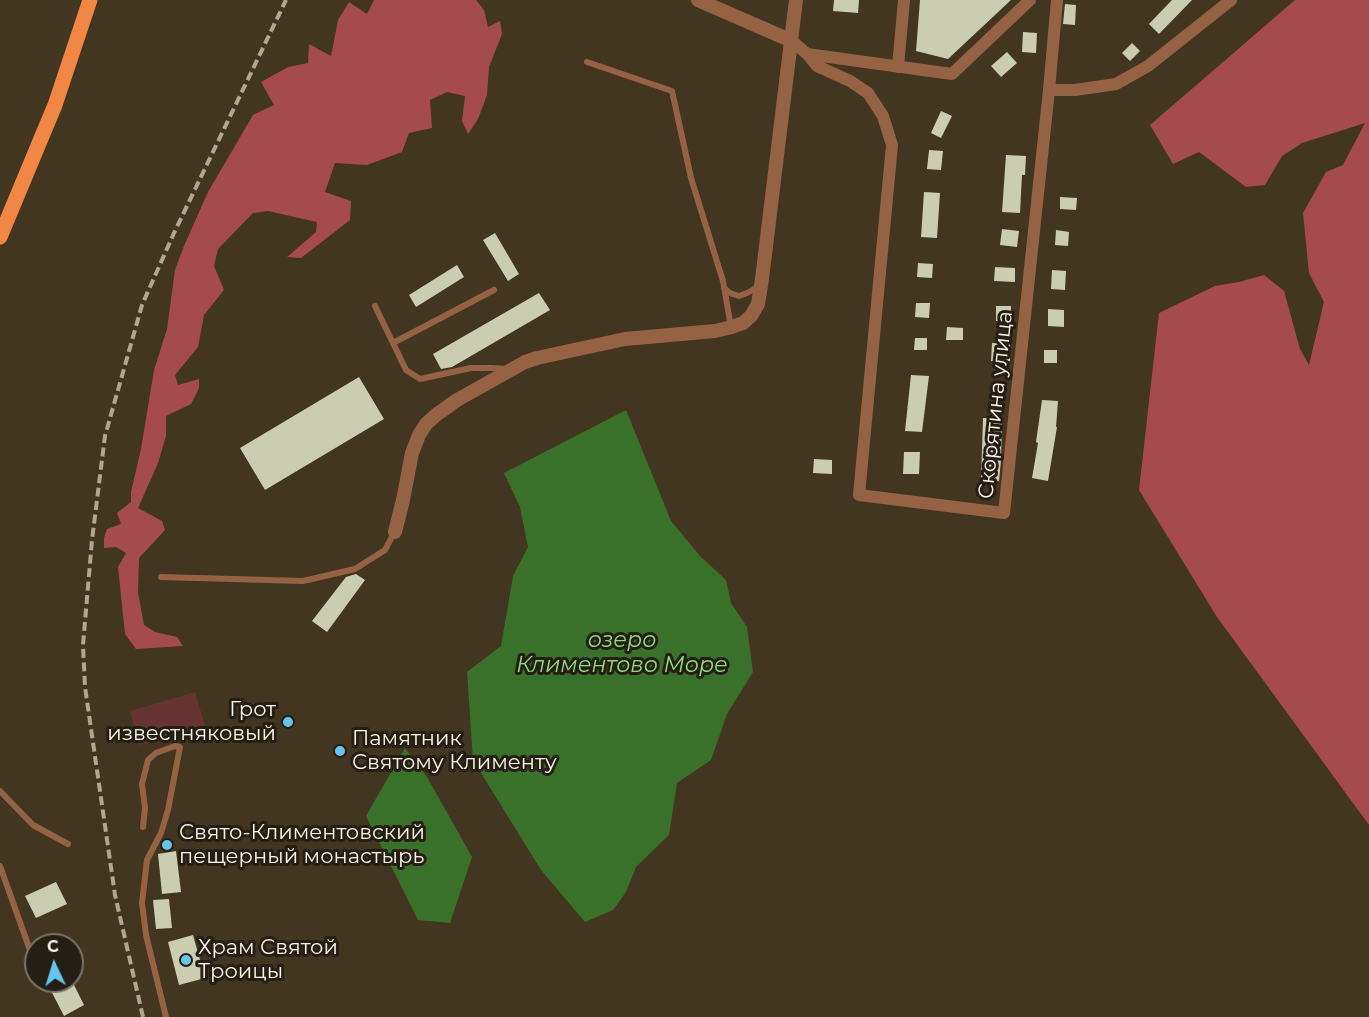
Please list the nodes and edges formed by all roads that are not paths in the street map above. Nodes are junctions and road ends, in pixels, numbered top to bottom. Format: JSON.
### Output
{"nodes":[{"id":1,"x":90,"y":0,"type":"edge"},
{"id":2,"x":698,"y":0,"type":"edge"},
{"id":3,"x":796,"y":0,"type":"edge"},
{"id":4,"x":904,"y":0,"type":"edge"},
{"id":5,"x":1030,"y":0,"type":"edge"},
{"id":6,"x":1057,"y":0,"type":"edge"},
{"id":7,"x":1231,"y":0,"type":"edge"},
{"id":8,"x":792,"y":41,"type":"junction"},
{"id":9,"x":807,"y":54,"type":"junction"},
{"id":10,"x":587,"y":62,"type":"dead end"},
{"id":11,"x":898,"y":67,"type":"junction"},
{"id":12,"x":1049,"y":90,"type":"junction"},
{"id":13,"x":0,"y":237,"type":"edge"},
{"id":14,"x":762,"y":279,"type":"junction"},
{"id":15,"x":724,"y":288,"type":"junction"},
{"id":16,"x":494,"y":290,"type":"dead end"},
{"id":17,"x":375,"y":306,"type":"dead end"},
{"id":18,"x":732,"y":327,"type":"junction"},
{"id":19,"x":393,"y":343,"type":"junction"},
{"id":20,"x":513,"y":370,"type":"junction"},
{"id":21,"x":395,"y":532,"type":"joint"},
{"id":22,"x":161,"y":577,"type":"dead end"},
{"id":23,"x":0,"y":791,"type":"edge"},
{"id":24,"x":142,"y":827,"type":"dead end"},
{"id":25,"x":68,"y":844,"type":"dead end"},
{"id":26,"x":0,"y":866,"type":"edge"},
{"id":27,"x":24,"y":933,"type":"edge"},
{"id":28,"x":166,"y":1017,"type":"edge"}],
"edges":[{"from":1,"to":13,"type":"main road"},
{"from":2,"to":8,"type":"street"},
{"from":3,"to":8,"type":"street"},
{"from":4,"to":11,"type":"street"},
{"from":5,"to":11,"type":"street"},
{"from":6,"to":12,"type":"street","name":"Скорятина улица"},
{"from":7,"to":12,"type":"street"},
{"from":8,"to":9,"type":"street"},
{"from":8,"to":14,"type":"street"},
{"from":9,"to":11,"type":"street"},
{"from":9,"to":12,"type":"street","name":"Скорятина улица"},
{"from":10,"to":15,"type":"lane"},
{"from":14,"to":15,"type":"lane"},
{"from":14,"to":18,"type":"street"},
{"from":15,"to":18,"type":"lane"},
{"from":16,"to":19,"type":"lane"},
{"from":17,"to":19,"type":"lane"},
{"from":18,"to":20,"type":"street"},
{"from":19,"to":20,"type":"lane"},
{"from":20,"to":21,"type":"street"},
{"from":21,"to":22,"type":"lane"},
{"from":23,"to":25,"type":"lane"},
{"from":24,"to":28,"type":"lane"},
{"from":26,"to":27,"type":"lane"}]}
